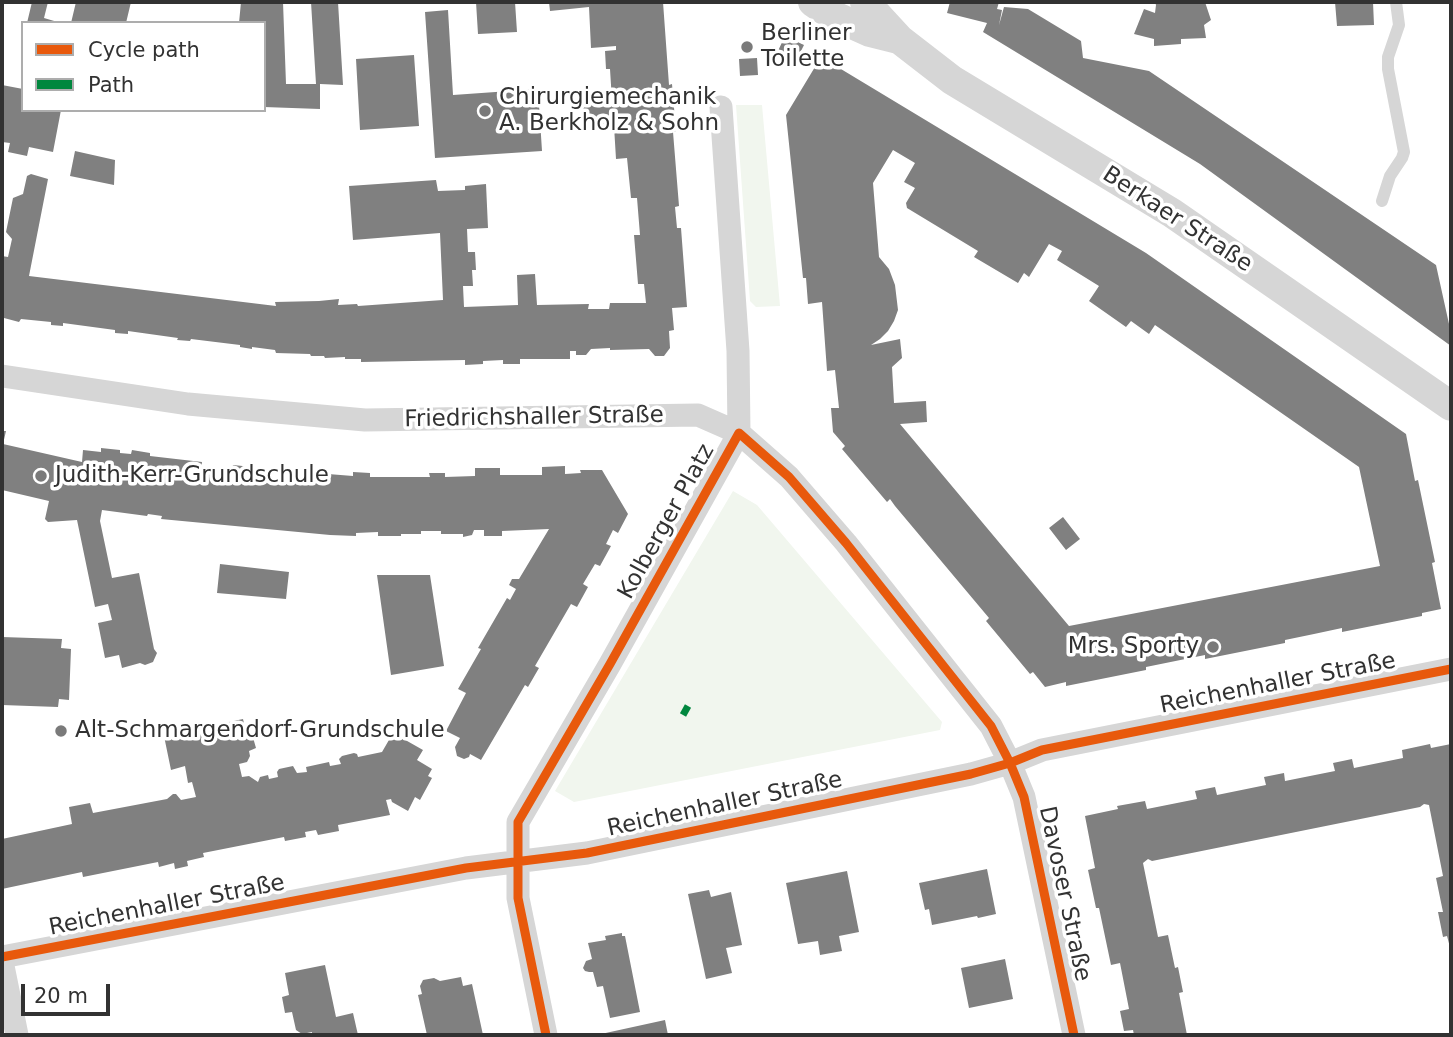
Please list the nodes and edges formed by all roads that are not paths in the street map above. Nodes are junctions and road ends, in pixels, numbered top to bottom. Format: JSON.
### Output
{"nodes":[{"id":1,"x":813,"y":2,"type":"edge"},
{"id":2,"x":865,"y":2,"type":"edge"},
{"id":3,"x":1396,"y":2,"type":"edge"},
{"id":4,"x":899,"y":39,"type":"junction"},
{"id":5,"x":721,"y":107,"type":"dead end"},
{"id":6,"x":1382,"y":201,"type":"dead end"},
{"id":7,"x":2,"y":376,"type":"edge"},
{"id":8,"x":1451,"y":406,"type":"edge"},
{"id":9,"x":739,"y":433,"type":"junction"},
{"id":10,"x":1451,"y":669,"type":"edge"},
{"id":11,"x":1010,"y":763,"type":"junction"},
{"id":12,"x":518,"y":862,"type":"junction"},
{"id":13,"x":2,"y":959,"type":"edge"},
{"id":14,"x":17,"y":1035,"type":"edge"},
{"id":15,"x":546,"y":1035,"type":"edge"},
{"id":16,"x":1074,"y":1035,"type":"edge"}],
"edges":[{"from":1,"to":4,"type":"street","name":"Berkaer Straße"},
{"from":2,"to":4,"type":"street","name":"Berkaer Straße"},
{"from":3,"to":6,"type":"lane"},
{"from":4,"to":8,"type":"street","name":"Berkaer Straße"},
{"from":5,"to":9,"type":"street"},
{"from":7,"to":9,"type":"street","name":"Friedrichshaller Straße"},
{"from":9,"to":11,"type":"street","name":"Kolberger Platz"},
{"from":9,"to":12,"type":"street","name":"Kolberger Platz"},
{"from":10,"to":11,"type":"street","name":"Reichenhaller Straße"},
{"from":11,"to":12,"type":"street","name":"Reichenhaller Straße"},
{"from":11,"to":16,"type":"street","name":"Davoser Straße"},
{"from":12,"to":13,"type":"street","name":"Reichenhaller Straße"},
{"from":12,"to":15,"type":"street","name":"Kolberger Platz"},
{"from":13,"to":14,"type":"street"}]}
